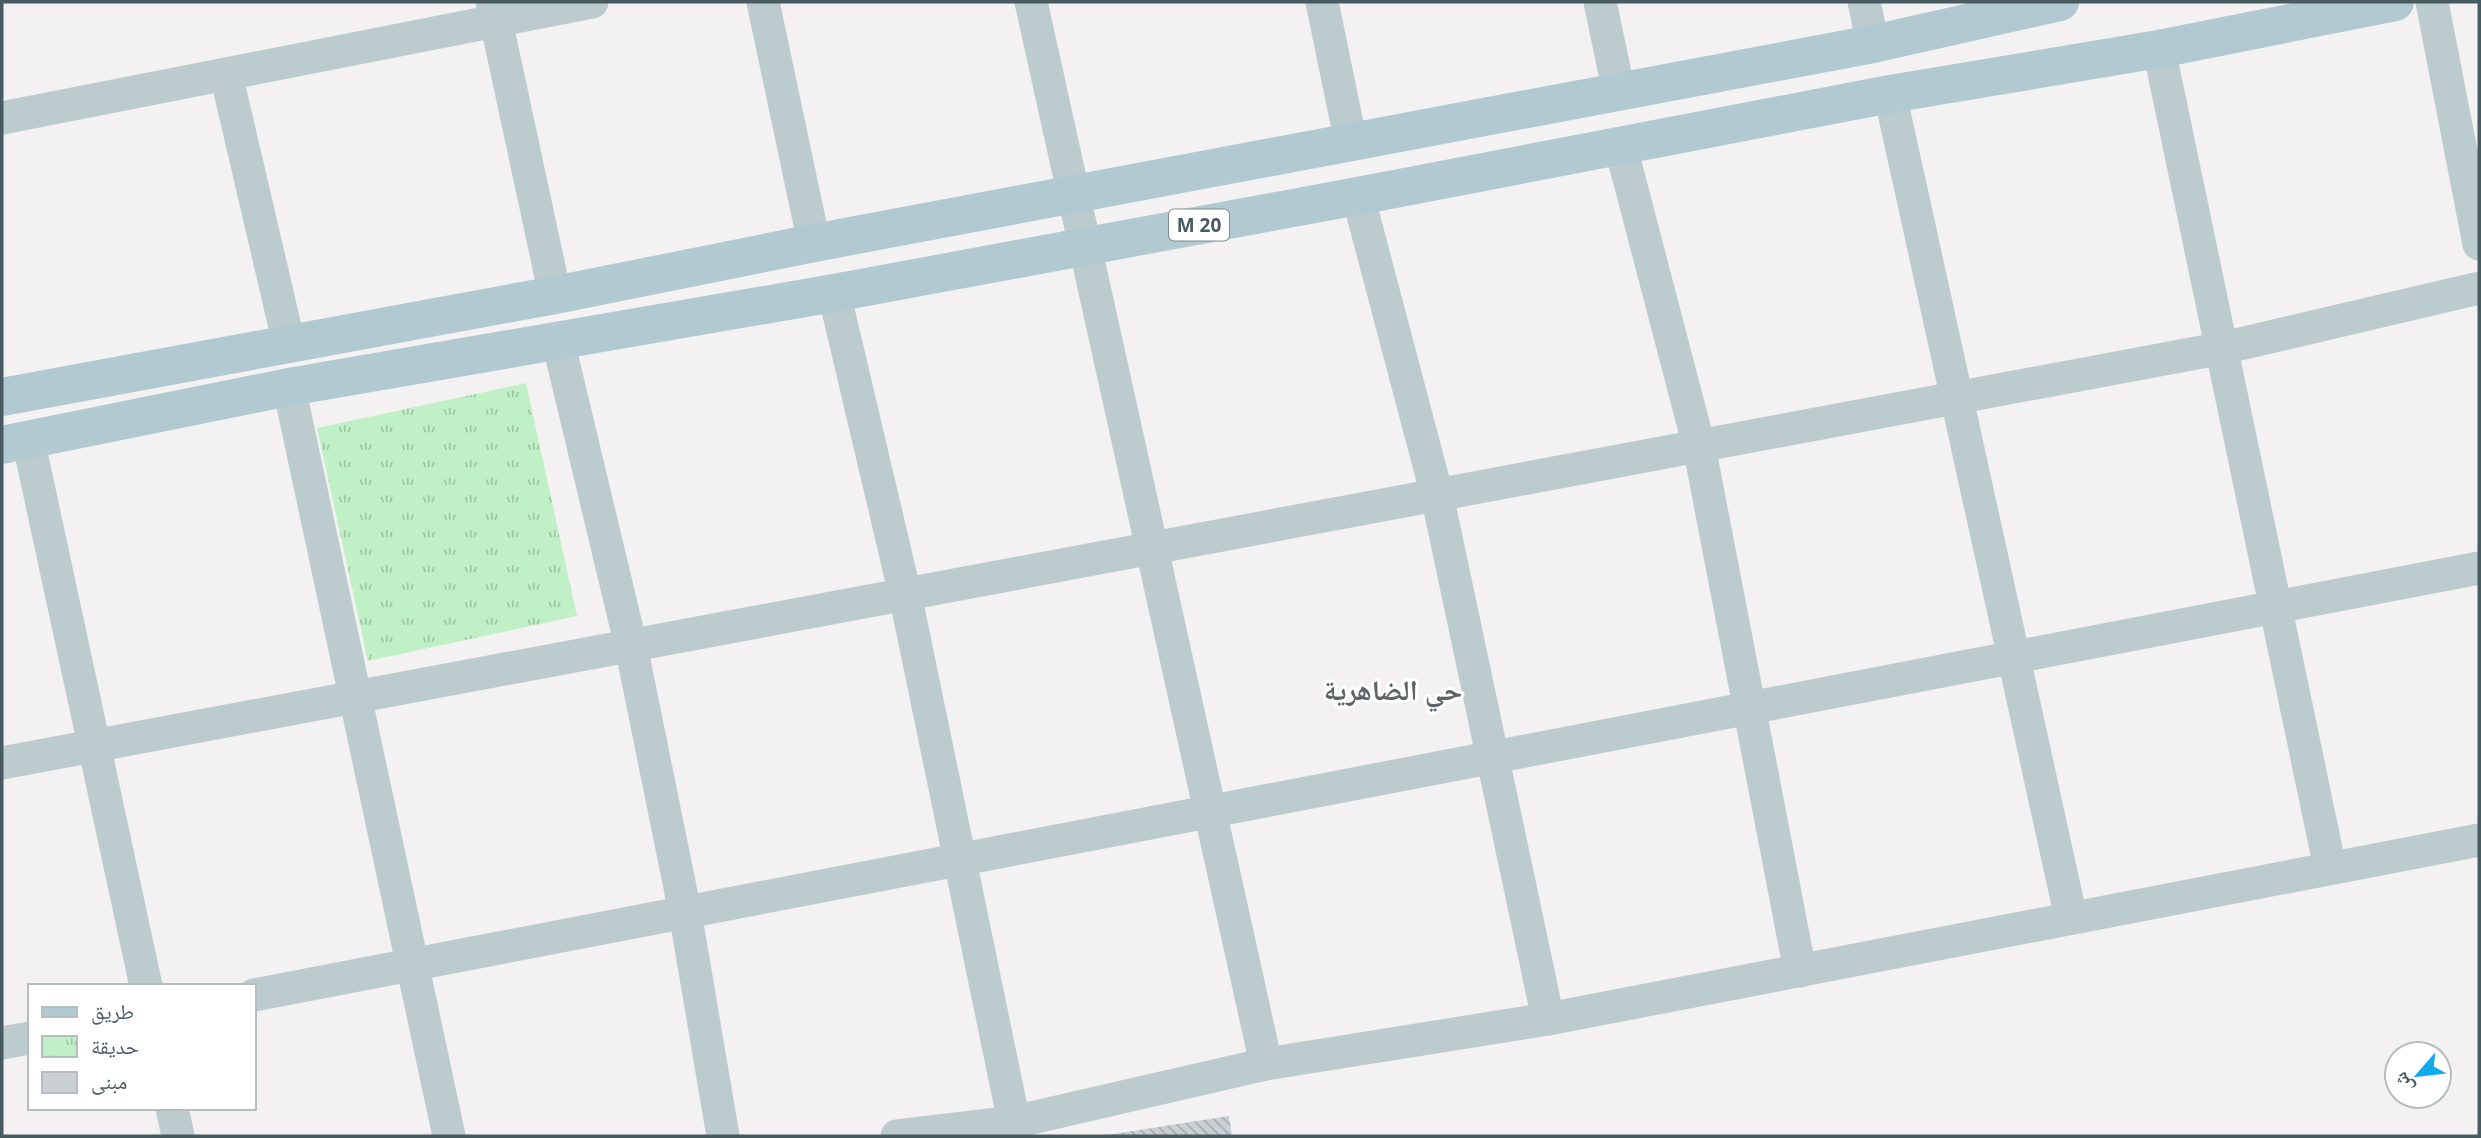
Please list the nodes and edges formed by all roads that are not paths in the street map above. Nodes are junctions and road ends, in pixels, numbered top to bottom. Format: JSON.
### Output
{"nodes":[{"id":1,"x":592,"y":2,"type":"edge"},
{"id":2,"x":763,"y":2,"type":"edge"},
{"id":3,"x":1031,"y":2,"type":"edge"},
{"id":4,"x":1322,"y":2,"type":"edge"},
{"id":5,"x":1600,"y":2,"type":"edge"},
{"id":6,"x":1864,"y":2,"type":"edge"},
{"id":7,"x":2060,"y":2,"type":"edge"},
{"id":8,"x":2395,"y":2,"type":"edge"},
{"id":9,"x":2432,"y":2,"type":"edge"},
{"id":10,"x":494,"y":11,"type":"edge"},
{"id":11,"x":1873,"y":44,"type":"junction"},
{"id":12,"x":2159,"y":49,"type":"junction"},
{"id":13,"x":226,"y":74,"type":"junction"},
{"id":14,"x":1619,"y":92,"type":"junction"},
{"id":15,"x":1890,"y":94,"type":"junction"},
{"id":16,"x":2,"y":118,"type":"edge"},
{"id":17,"x":1351,"y":143,"type":"junction"},
{"id":18,"x":1620,"y":144,"type":"junction"},
{"id":19,"x":1073,"y":196,"type":"junction"},
{"id":20,"x":1358,"y":196,"type":"junction"},
{"id":21,"x":814,"y":243,"type":"junction"},
{"id":22,"x":2479,"y":244,"type":"edge"},
{"id":23,"x":1084,"y":246,"type":"junction"},
{"id":24,"x":2479,"y":288,"type":"edge"},
{"id":25,"x":834,"y":293,"type":"junction"},
{"id":26,"x":555,"y":295,"type":"junction"},
{"id":27,"x":558,"y":341,"type":"junction"},
{"id":28,"x":289,"y":344,"type":"junction"},
{"id":29,"x":2223,"y":348,"type":"junction"},
{"id":30,"x":289,"y":387,"type":"junction"},
{"id":31,"x":3,"y":388,"type":"edge"},
{"id":32,"x":1956,"y":398,"type":"junction"},
{"id":33,"x":15,"y":442,"type":"edge"},
{"id":34,"x":1699,"y":446,"type":"junction"},
{"id":35,"x":1437,"y":495,"type":"junction"},
{"id":36,"x":1151,"y":549,"type":"junction"},
{"id":37,"x":2479,"y":568,"type":"edge"},
{"id":38,"x":905,"y":594,"type":"junction"},
{"id":39,"x":2277,"y":607,"type":"junction"},
{"id":40,"x":631,"y":646,"type":"junction"},
{"id":41,"x":2014,"y":657,"type":"junction"},
{"id":42,"x":356,"y":698,"type":"junction"},
{"id":43,"x":1749,"y":708,"type":"junction"},
{"id":44,"x":94,"y":746,"type":"junction"},
{"id":45,"x":1492,"y":757,"type":"junction"},
{"id":46,"x":2,"y":763,"type":"edge"},
{"id":47,"x":1210,"y":812,"type":"junction"},
{"id":48,"x":2479,"y":840,"type":"edge"},
{"id":49,"x":960,"y":859,"type":"junction"},
{"id":50,"x":2330,"y":868,"type":"junction"},
{"id":51,"x":685,"y":912,"type":"junction"},
{"id":52,"x":2071,"y":918,"type":"junction"},
{"id":53,"x":413,"y":965,"type":"junction"},
{"id":54,"x":1800,"y":971,"type":"junction"},
{"id":55,"x":146,"y":984,"type":"edge"},
{"id":56,"x":256,"y":995,"type":"edge"},
{"id":57,"x":1548,"y":1019,"type":"junction"},
{"id":58,"x":28,"y":1038,"type":"edge"},
{"id":59,"x":2,"y":1043,"type":"edge"},
{"id":60,"x":1266,"y":1065,"type":"junction"},
{"id":61,"x":172,"y":1110,"type":"edge"},
{"id":62,"x":1014,"y":1122,"type":"junction"},
{"id":63,"x":178,"y":1136,"type":"edge"},
{"id":64,"x":449,"y":1136,"type":"edge"},
{"id":65,"x":723,"y":1136,"type":"edge"},
{"id":66,"x":897,"y":1136,"type":"edge"}],
"edges":[{"from":1,"to":10,"type":"street"},
{"from":2,"to":21,"type":"street"},
{"from":3,"to":19,"type":"street"},
{"from":4,"to":17,"type":"street"},
{"from":5,"to":14,"type":"street"},
{"from":6,"to":11,"type":"street"},
{"from":7,"to":11,"type":"main road","number":"M 20"},
{"from":8,"to":12,"type":"main road","number":"M 20"},
{"from":9,"to":22,"type":"street"},
{"from":10,"to":13,"type":"street"},
{"from":10,"to":26,"type":"street"},
{"from":11,"to":14,"type":"main road","number":"M 20"},
{"from":12,"to":15,"type":"main road","number":"M 20"},
{"from":12,"to":29,"type":"street"},
{"from":13,"to":16,"type":"street"},
{"from":13,"to":28,"type":"street"},
{"from":14,"to":17,"type":"main road","number":"M 20"},
{"from":15,"to":18,"type":"main road","number":"M 20"},
{"from":15,"to":32,"type":"street"},
{"from":17,"to":19,"type":"main road","number":"M 20"},
{"from":18,"to":20,"type":"main road","number":"M 20"},
{"from":18,"to":34,"type":"street"},
{"from":19,"to":21,"type":"main road","number":"M 20"},
{"from":19,"to":23,"type":"street"},
{"from":20,"to":23,"type":"main road","number":"M 20"},
{"from":20,"to":35,"type":"street"},
{"from":21,"to":26,"type":"main road","number":"M 20"},
{"from":23,"to":25,"type":"main road","number":"M 20"},
{"from":23,"to":36,"type":"street"},
{"from":24,"to":29,"type":"street"},
{"from":25,"to":27,"type":"main road","number":"M 20"},
{"from":25,"to":38,"type":"street"},
{"from":26,"to":28,"type":"main road","number":"M 20"},
{"from":27,"to":30,"type":"main road","number":"M 20"},
{"from":27,"to":40,"type":"street"},
{"from":28,"to":31,"type":"main road","number":"M 20"},
{"from":29,"to":32,"type":"street"},
{"from":29,"to":39,"type":"street"},
{"from":30,"to":33,"type":"main road","number":"M 20"},
{"from":30,"to":42,"type":"street"},
{"from":32,"to":34,"type":"street"},
{"from":32,"to":41,"type":"street"},
{"from":33,"to":44,"type":"street"},
{"from":34,"to":35,"type":"street"},
{"from":34,"to":43,"type":"street"},
{"from":35,"to":36,"type":"street"},
{"from":35,"to":45,"type":"street"},
{"from":36,"to":38,"type":"street"},
{"from":36,"to":47,"type":"street"},
{"from":37,"to":39,"type":"street"},
{"from":38,"to":40,"type":"street"},
{"from":38,"to":49,"type":"street"},
{"from":39,"to":41,"type":"street"},
{"from":39,"to":50,"type":"street"},
{"from":40,"to":42,"type":"street"},
{"from":40,"to":51,"type":"street"},
{"from":41,"to":43,"type":"street"},
{"from":41,"to":52,"type":"street"},
{"from":42,"to":44,"type":"street"},
{"from":42,"to":53,"type":"street"},
{"from":43,"to":45,"type":"street"},
{"from":43,"to":54,"type":"street"},
{"from":44,"to":46,"type":"street"},
{"from":44,"to":55,"type":"street"},
{"from":45,"to":47,"type":"street"},
{"from":45,"to":57,"type":"street"},
{"from":47,"to":49,"type":"street"},
{"from":47,"to":60,"type":"street"},
{"from":48,"to":50,"type":"street"},
{"from":49,"to":51,"type":"street"},
{"from":49,"to":62,"type":"street"},
{"from":50,"to":52,"type":"street"},
{"from":51,"to":53,"type":"street"},
{"from":51,"to":65,"type":"street"},
{"from":52,"to":54,"type":"street"},
{"from":53,"to":56,"type":"street"},
{"from":53,"to":64,"type":"street"},
{"from":54,"to":57,"type":"street"},
{"from":57,"to":60,"type":"street"},
{"from":58,"to":59,"type":"street"},
{"from":60,"to":62,"type":"street"},
{"from":61,"to":63,"type":"street"},
{"from":62,"to":66,"type":"street"}]}
